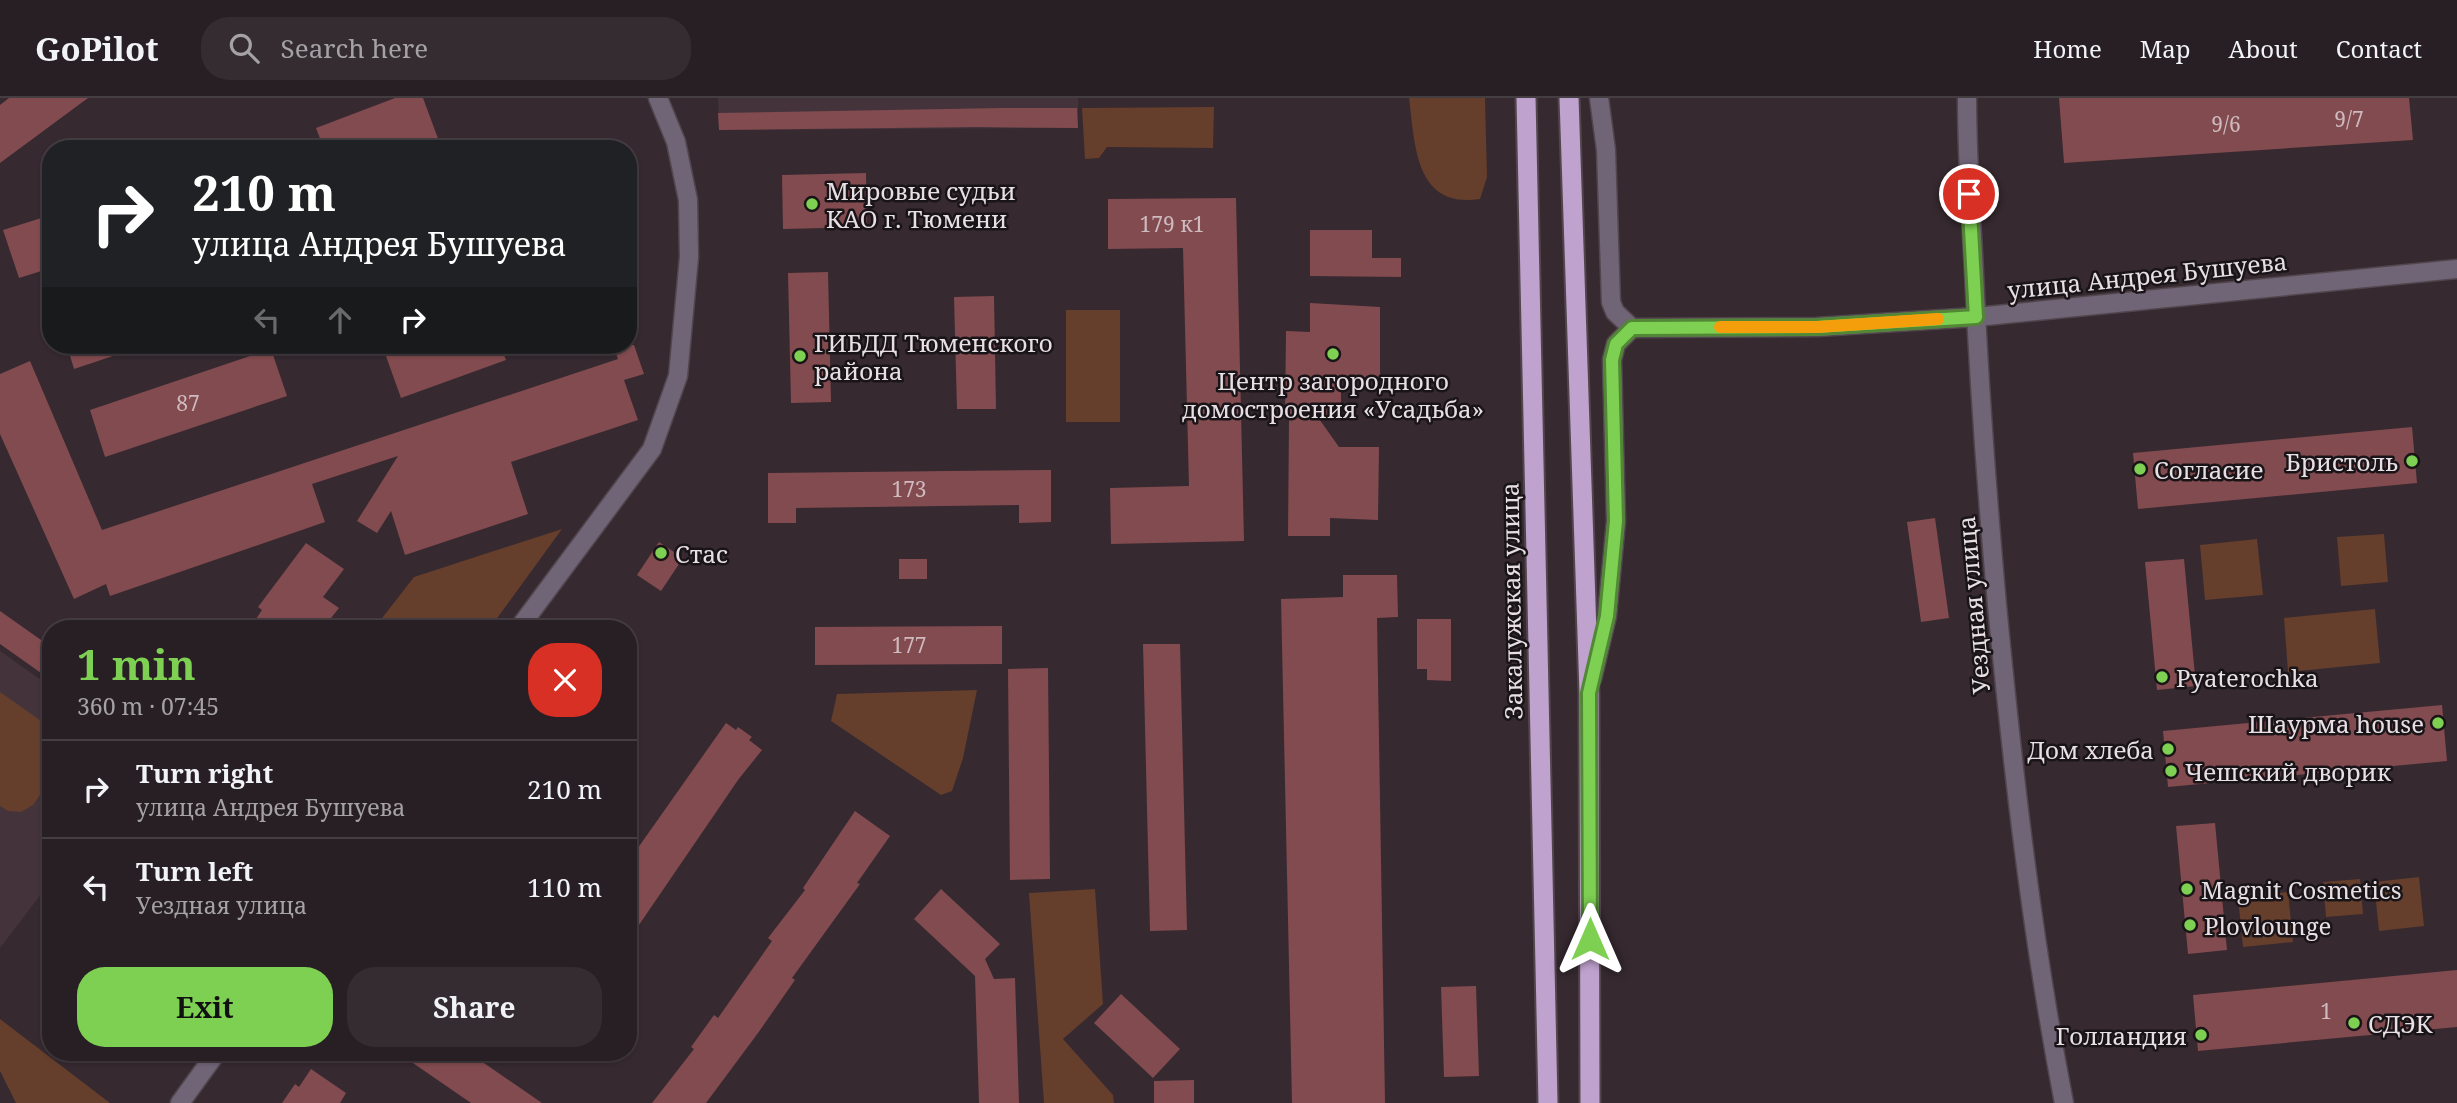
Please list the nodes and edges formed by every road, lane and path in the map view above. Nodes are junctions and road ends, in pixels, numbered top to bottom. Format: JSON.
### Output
{"nodes":[{"id":1,"x":657,"y":98,"type":"edge"},
{"id":2,"x":1526,"y":98,"type":"edge"},
{"id":3,"x":1569,"y":98,"type":"edge"},
{"id":4,"x":1599,"y":98,"type":"edge"},
{"id":5,"x":1967,"y":98,"type":"edge"},
{"id":6,"x":2457,"y":269,"type":"edge"},
{"id":7,"x":1976,"y":317,"type":"junction"},
{"id":8,"x":1632,"y":328,"type":"junction"},
{"id":9,"x":525,"y":620,"type":"edge"},
{"id":10,"x":1589,"y":693,"type":"junction"},
{"id":11,"x":210,"y":1061,"type":"edge"},
{"id":12,"x":180,"y":1103,"type":"edge"},
{"id":13,"x":1548,"y":1103,"type":"edge"},
{"id":14,"x":1590,"y":1103,"type":"edge"},
{"id":15,"x":2064,"y":1103,"type":"edge"}],
"edges":[{"from":1,"to":9,"type":"street"},
{"from":2,"to":13,"type":"highway","name":"Закалужская улица"},
{"from":3,"to":10,"type":"highway"},
{"from":4,"to":8,"type":"street"},
{"from":5,"to":7,"type":"street","name":"Уездная улица"},
{"from":6,"to":7,"type":"street","name":"улица Андрея Бушуева"},
{"from":7,"to":8,"type":"street","name":"улица Андрея Бушуева"},
{"from":7,"to":15,"type":"street","name":"Уездная улица"},
{"from":8,"to":10,"type":"street"},
{"from":10,"to":14,"type":"highway"},
{"from":11,"to":12,"type":"street"}]}
